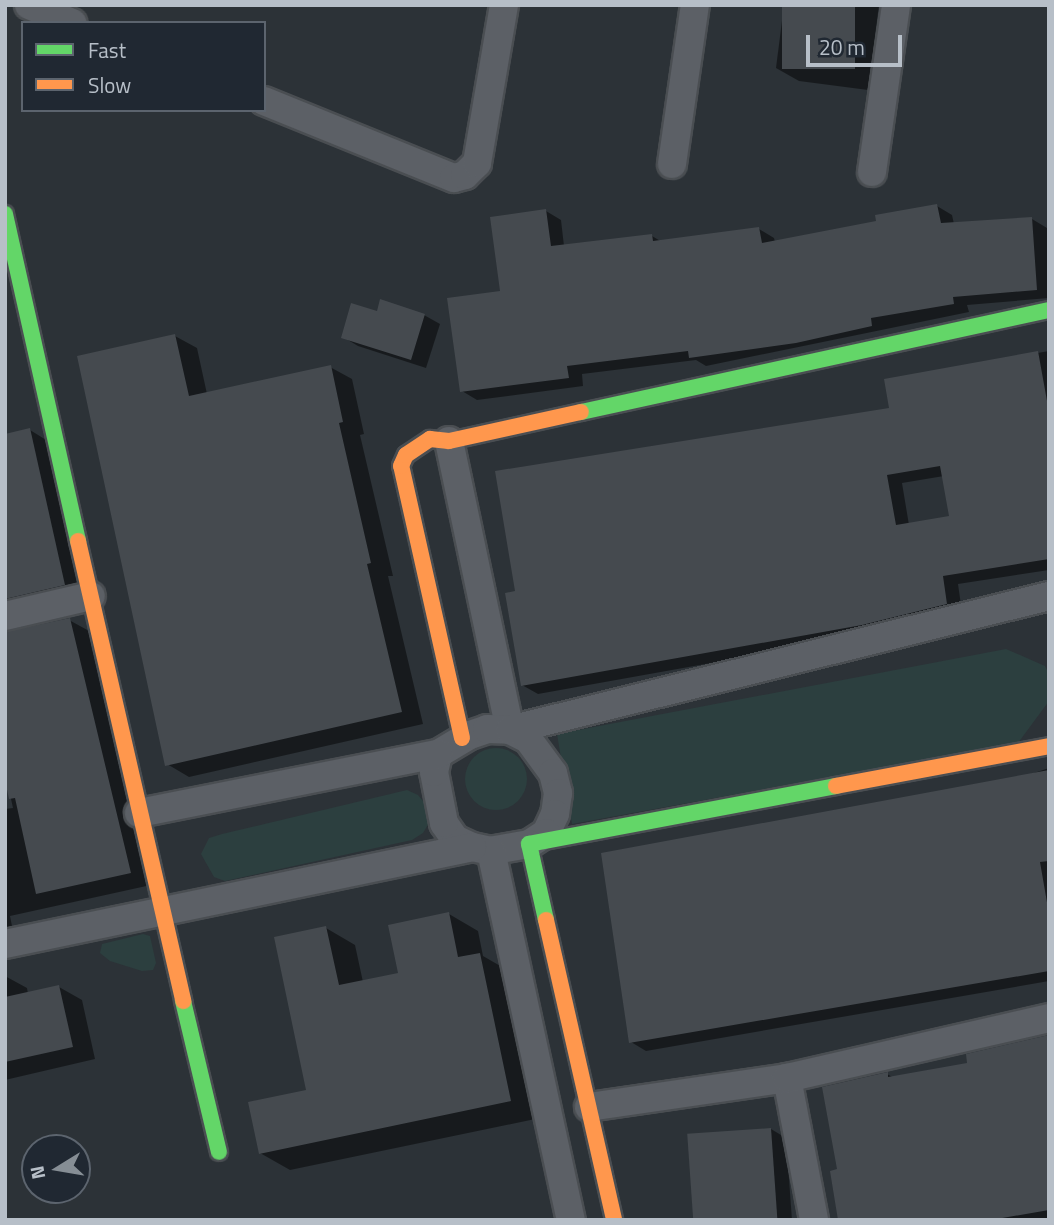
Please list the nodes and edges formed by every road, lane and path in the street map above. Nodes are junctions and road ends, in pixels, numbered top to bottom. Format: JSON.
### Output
{"nodes":[{"id":1,"x":29,"y":5,"type":"edge"},
{"id":2,"x":504,"y":5,"type":"edge"},
{"id":3,"x":695,"y":5,"type":"edge"},
{"id":4,"x":896,"y":5,"type":"edge"},
{"id":5,"x":67,"y":21,"type":"edge"},
{"id":6,"x":266,"y":102,"type":"edge"},
{"id":7,"x":672,"y":164,"type":"dead end"},
{"id":8,"x":872,"y":172,"type":"dead end"},
{"id":9,"x":5,"y":214,"type":"edge"},
{"id":10,"x":1049,"y":310,"type":"edge"},
{"id":11,"x":449,"y":441,"type":"junction"},
{"id":12,"x":91,"y":596,"type":"junction"},
{"id":13,"x":1049,"y":596,"type":"edge"},
{"id":14,"x":5,"y":616,"type":"edge"},
{"id":15,"x":510,"y":730,"type":"junction"},
{"id":16,"x":463,"y":738,"type":"junction"},
{"id":17,"x":1049,"y":746,"type":"edge"},
{"id":18,"x":438,"y":754,"type":"junction"},
{"id":19,"x":139,"y":813,"type":"junction"},
{"id":20,"x":529,"y":844,"type":"junction"},
{"id":21,"x":482,"y":849,"type":"junction"},
{"id":22,"x":162,"y":913,"type":"junction"},
{"id":23,"x":5,"y":943,"type":"edge"},
{"id":24,"x":1049,"y":1017,"type":"edge"},
{"id":25,"x":787,"y":1077,"type":"junction"},
{"id":26,"x":589,"y":1107,"type":"junction"},
{"id":27,"x":219,"y":1152,"type":"dead end"},
{"id":28,"x":571,"y":1220,"type":"edge"},
{"id":29,"x":614,"y":1220,"type":"edge"},
{"id":30,"x":814,"y":1220,"type":"edge"}],
"edges":[{"from":1,"to":5,"type":"street"},
{"from":2,"to":6,"type":"street"},
{"from":3,"to":7,"type":"street"},
{"from":4,"to":8,"type":"street"},
{"from":9,"to":12,"type":"street"},
{"from":10,"to":11,"type":"street"},
{"from":11,"to":15,"type":"street"},
{"from":11,"to":16,"type":"street"},
{"from":12,"to":14,"type":"street"},
{"from":12,"to":19,"type":"street"},
{"from":13,"to":15,"type":"street"},
{"from":15,"to":16,"type":"street"},
{"from":15,"to":20,"type":"street"},
{"from":16,"to":18,"type":"street"},
{"from":17,"to":20,"type":"street"},
{"from":18,"to":19,"type":"street"},
{"from":18,"to":21,"type":"street"},
{"from":19,"to":22,"type":"street"},
{"from":20,"to":21,"type":"street"},
{"from":20,"to":26,"type":"street"},
{"from":21,"to":22,"type":"street"},
{"from":21,"to":28,"type":"street"},
{"from":22,"to":23,"type":"street"},
{"from":22,"to":27,"type":"street"},
{"from":24,"to":25,"type":"street"},
{"from":25,"to":26,"type":"street"},
{"from":25,"to":30,"type":"street"},
{"from":26,"to":29,"type":"street"}]}
